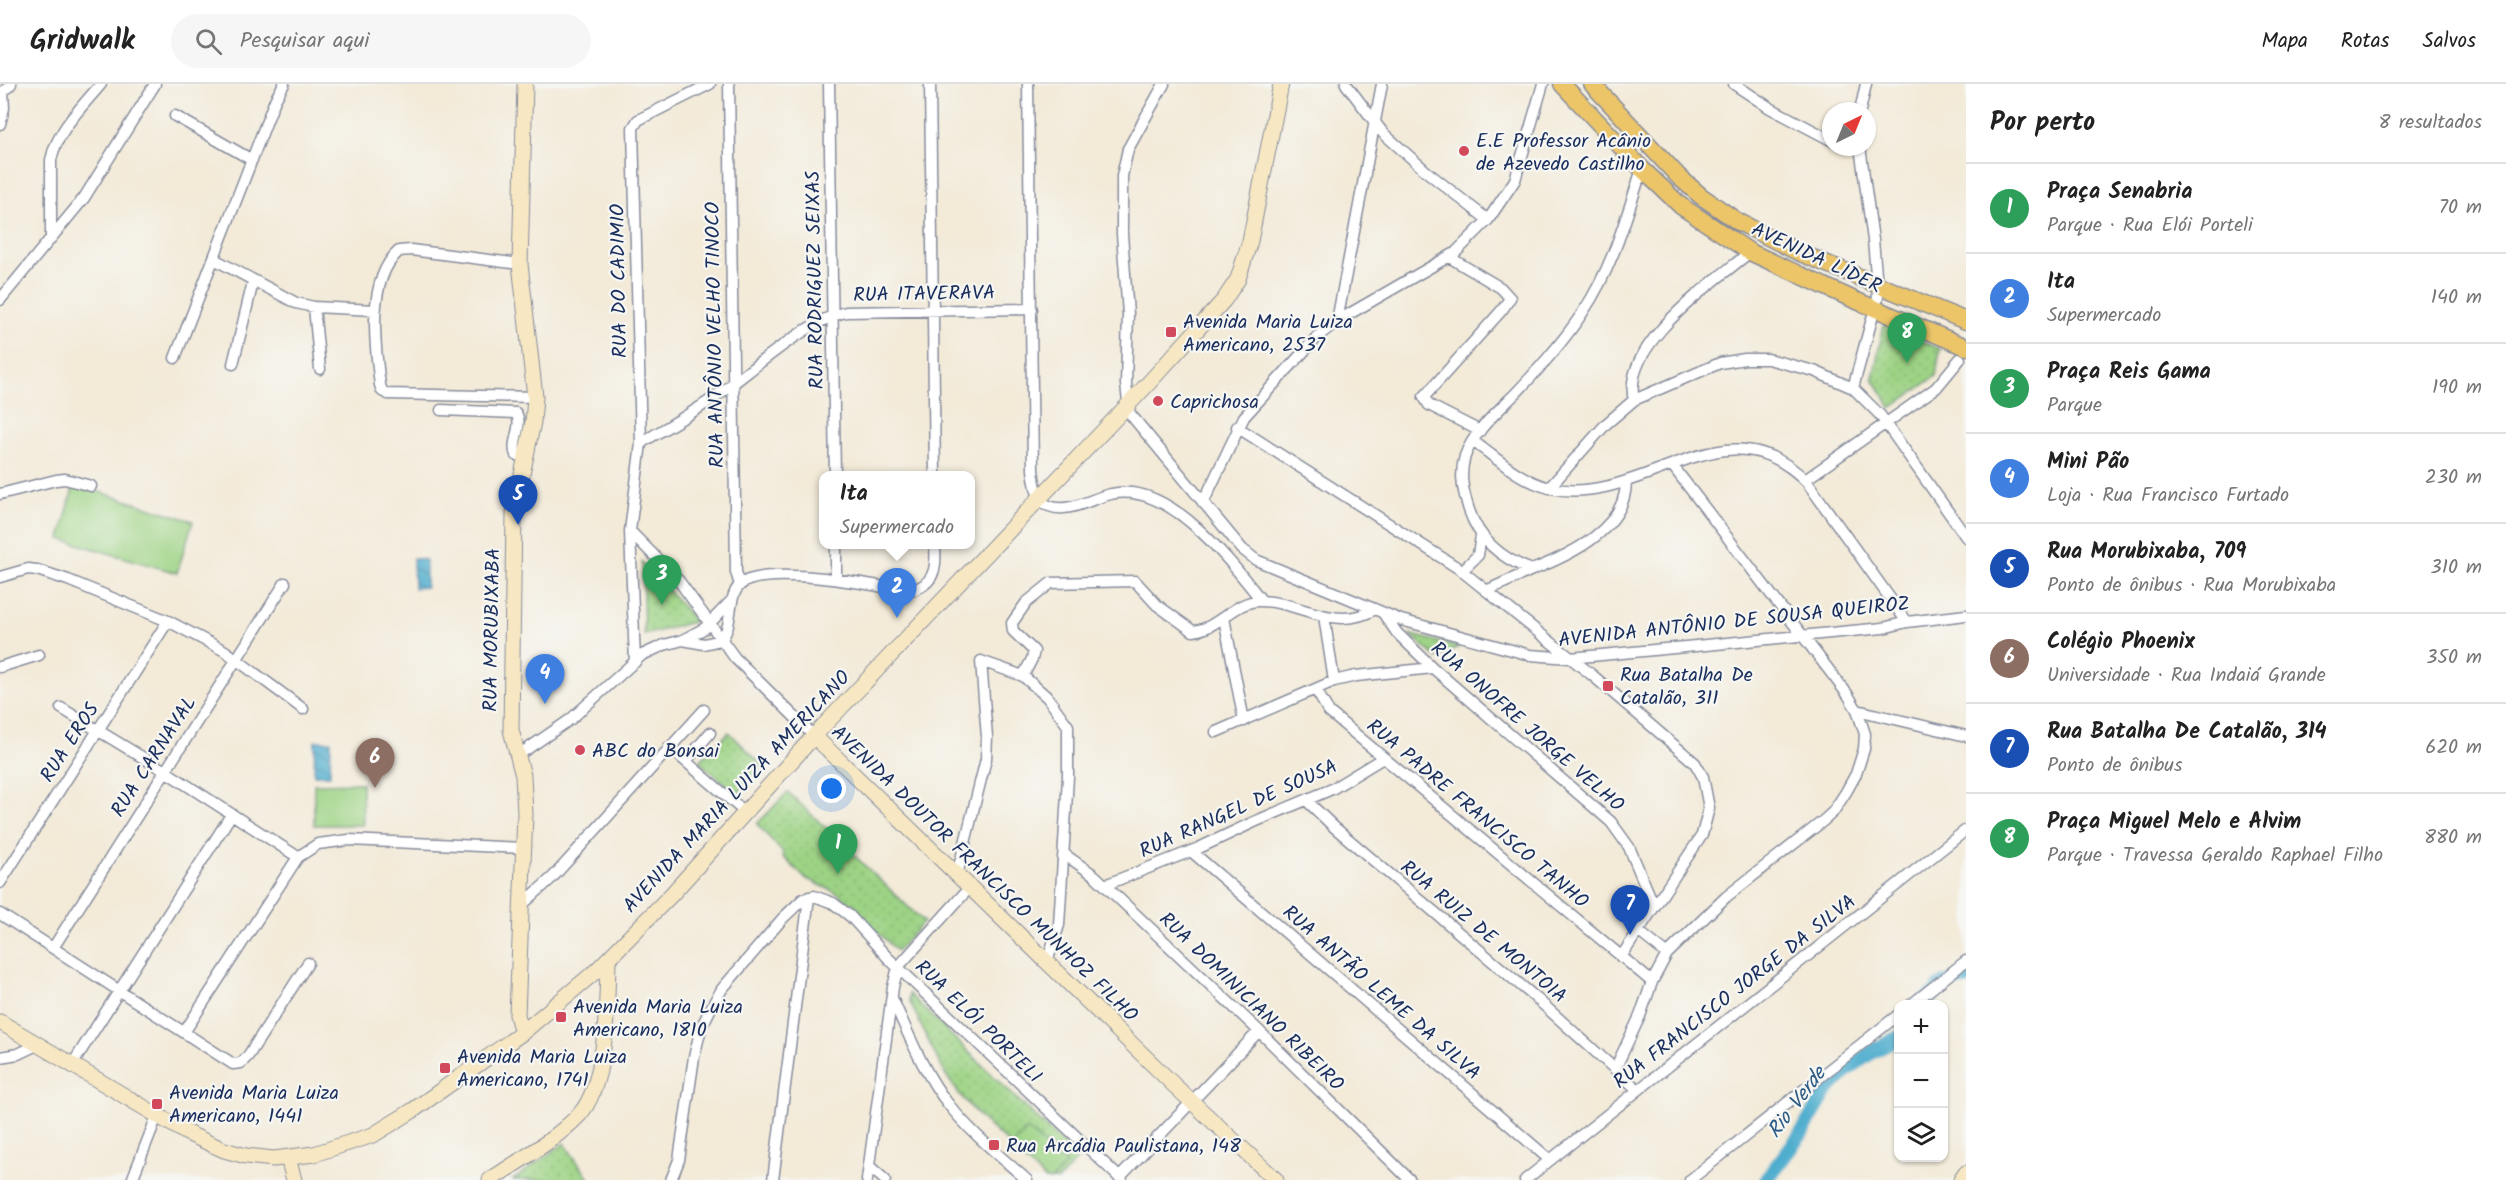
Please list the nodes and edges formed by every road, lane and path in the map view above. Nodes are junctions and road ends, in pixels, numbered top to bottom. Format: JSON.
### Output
{"nodes":[{"id":1,"x":101,"y":84,"type":"edge"},
{"id":2,"x":155,"y":84,"type":"edge"},
{"id":3,"x":284,"y":84,"type":"edge"},
{"id":4,"x":525,"y":84,"type":"edge"},
{"id":5,"x":710,"y":84,"type":"edge"},
{"id":6,"x":729,"y":84,"type":"edge"},
{"id":7,"x":829,"y":84,"type":"edge"},
{"id":8,"x":1028,"y":84,"type":"edge"},
{"id":9,"x":1164,"y":84,"type":"edge"},
{"id":10,"x":1281,"y":84,"type":"edge"},
{"id":11,"x":1346,"y":84,"type":"edge"},
{"id":12,"x":1382,"y":84,"type":"edge"},
{"id":13,"x":1543,"y":84,"type":"edge"},
{"id":14,"x":1562,"y":84,"type":"edge"},
{"id":15,"x":1583,"y":84,"type":"edge"},
{"id":16,"x":1592,"y":84,"type":"edge"},
{"id":17,"x":1734,"y":84,"type":"edge"},
{"id":18,"x":1866,"y":84,"type":"edge"},
{"id":19,"x":932,"y":85,"type":"edge"},
{"id":20,"x":5,"y":90,"type":"edge"},
{"id":21,"x":1862,"y":102,"type":"edge"},
{"id":22,"x":176,"y":116,"type":"dead end"},
{"id":23,"x":1374,"y":123,"type":"junction"},
{"id":24,"x":0,"y":124,"type":"edge"},
{"id":25,"x":1633,"y":129,"type":"junction"},
{"id":26,"x":1822,"y":135,"type":"edge"},
{"id":27,"x":1861,"y":156,"type":"edge"},
{"id":28,"x":252,"y":160,"type":"junction"},
{"id":29,"x":1642,"y":170,"type":"junction"},
{"id":30,"x":1488,"y":220,"type":"junction"},
{"id":31,"x":51,"y":237,"type":"junction"},
{"id":32,"x":1750,"y":252,"type":"junction"},
{"id":33,"x":1449,"y":257,"type":"junction"},
{"id":34,"x":214,"y":259,"type":"junction"},
{"id":35,"x":520,"y":264,"type":"junction"},
{"id":36,"x":253,"y":282,"type":"junction"},
{"id":37,"x":1878,"y":283,"type":"junction"},
{"id":38,"x":0,"y":300,"type":"edge"},
{"id":39,"x":314,"y":307,"type":"junction"},
{"id":40,"x":1876,"y":308,"type":"junction"},
{"id":41,"x":933,"y":309,"type":"junction"},
{"id":42,"x":1032,"y":309,"type":"junction"},
{"id":43,"x":375,"y":310,"type":"junction"},
{"id":44,"x":833,"y":315,"type":"junction"},
{"id":45,"x":1337,"y":321,"type":"junction"},
{"id":46,"x":1966,"y":321,"type":"edge"},
{"id":47,"x":1962,"y":354,"type":"edge"},
{"id":48,"x":175,"y":358,"type":"dead end"},
{"id":49,"x":233,"y":364,"type":"dead end"},
{"id":50,"x":320,"y":369,"type":"dead end"},
{"id":51,"x":733,"y":383,"type":"junction"},
{"id":52,"x":1853,"y":388,"type":"junction"},
{"id":53,"x":535,"y":397,"type":"junction"},
{"id":54,"x":1634,"y":400,"type":"junction"},
{"id":55,"x":1129,"y":404,"type":"junction"},
{"id":56,"x":441,"y":410,"type":"dead end"},
{"id":57,"x":1886,"y":424,"type":"junction"},
{"id":58,"x":1237,"y":427,"type":"junction"},
{"id":59,"x":1480,"y":430,"type":"junction"},
{"id":60,"x":1473,"y":441,"type":"junction"},
{"id":61,"x":641,"y":443,"type":"junction"},
{"id":62,"x":526,"y":456,"type":"junction"},
{"id":63,"x":1672,"y":465,"type":"junction"},
{"id":64,"x":835,"y":471,"type":"edge"},
{"id":65,"x":935,"y":471,"type":"edge"},
{"id":66,"x":1805,"y":480,"type":"junction"},
{"id":67,"x":1626,"y":482,"type":"junction"},
{"id":68,"x":91,"y":486,"type":"dead end"},
{"id":69,"x":1549,"y":488,"type":"junction"},
{"id":70,"x":0,"y":494,"type":"edge"},
{"id":71,"x":1039,"y":498,"type":"junction"},
{"id":72,"x":1203,"y":503,"type":"junction"},
{"id":73,"x":630,"y":531,"type":"junction"},
{"id":74,"x":1481,"y":536,"type":"junction"},
{"id":75,"x":1966,"y":537,"type":"edge"},
{"id":76,"x":836,"y":549,"type":"edge"},
{"id":77,"x":935,"y":549,"type":"edge"},
{"id":78,"x":1532,"y":570,"type":"junction"},
{"id":79,"x":1462,"y":571,"type":"junction"},
{"id":80,"x":0,"y":577,"type":"edge"},
{"id":81,"x":836,"y":579,"type":"junction"},
{"id":82,"x":285,"y":583,"type":"dead end"},
{"id":83,"x":740,"y":585,"type":"junction"},
{"id":84,"x":1488,"y":590,"type":"junction"},
{"id":85,"x":732,"y":599,"type":"junction"},
{"id":86,"x":1262,"y":601,"type":"junction"},
{"id":87,"x":1379,"y":611,"type":"junction"},
{"id":88,"x":1966,"y":615,"type":"edge"},
{"id":89,"x":1324,"y":616,"type":"junction"},
{"id":90,"x":1224,"y":618,"type":"junction"},
{"id":91,"x":168,"y":621,"type":"junction"},
{"id":92,"x":1907,"y":622,"type":"junction"},
{"id":93,"x":712,"y":623,"type":"junction"},
{"id":94,"x":1803,"y":636,"type":"junction"},
{"id":95,"x":682,"y":640,"type":"junction"},
{"id":96,"x":721,"y":640,"type":"junction"},
{"id":97,"x":39,"y":655,"type":"dead end"},
{"id":98,"x":1570,"y":658,"type":"junction"},
{"id":99,"x":236,"y":659,"type":"junction"},
{"id":100,"x":635,"y":662,"type":"junction"},
{"id":101,"x":0,"y":667,"type":"edge"},
{"id":102,"x":1433,"y":668,"type":"junction"},
{"id":103,"x":1023,"y":676,"type":"junction"},
{"id":104,"x":1334,"y":681,"type":"junction"},
{"id":105,"x":1316,"y":690,"type":"junction"},
{"id":106,"x":61,"y":708,"type":"dead end"},
{"id":107,"x":303,"y":709,"type":"dead end"},
{"id":108,"x":704,"y":710,"type":"dead end"},
{"id":109,"x":1857,"y":710,"type":"junction"},
{"id":110,"x":1244,"y":721,"type":"junction"},
{"id":111,"x":98,"y":730,"type":"junction"},
{"id":112,"x":1216,"y":732,"type":"dead end"},
{"id":113,"x":710,"y":733,"type":"dead end"},
{"id":114,"x":814,"y":736,"type":"junction"},
{"id":115,"x":1966,"y":736,"type":"edge"},
{"id":116,"x":669,"y":747,"type":"junction"},
{"id":117,"x":517,"y":756,"type":"junction"},
{"id":118,"x":1383,"y":758,"type":"junction"},
{"id":119,"x":686,"y":761,"type":"junction"},
{"id":120,"x":165,"y":771,"type":"junction"},
{"id":121,"x":1306,"y":800,"type":"junction"},
{"id":122,"x":746,"y":813,"type":"junction"},
{"id":123,"x":231,"y":814,"type":"junction"},
{"id":124,"x":1966,"y":830,"type":"edge"},
{"id":125,"x":525,"y":848,"type":"junction"},
{"id":126,"x":1191,"y":851,"type":"junction"},
{"id":127,"x":1064,"y":854,"type":"junction"},
{"id":128,"x":298,"y":857,"type":"junction"},
{"id":129,"x":957,"y":875,"type":"junction"},
{"id":130,"x":0,"y":884,"type":"edge"},
{"id":131,"x":1105,"y":885,"type":"junction"},
{"id":132,"x":970,"y":887,"type":"junction"},
{"id":133,"x":809,"y":897,"type":"junction"},
{"id":134,"x":522,"y":905,"type":"junction"},
{"id":135,"x":1654,"y":906,"type":"junction"},
{"id":136,"x":0,"y":914,"type":"edge"},
{"id":137,"x":1638,"y":931,"type":"junction"},
{"id":138,"x":52,"y":948,"type":"junction"},
{"id":139,"x":1667,"y":954,"type":"junction"},
{"id":140,"x":1621,"y":957,"type":"junction"},
{"id":141,"x":608,"y":959,"type":"junction"},
{"id":142,"x":1966,"y":961,"type":"edge"},
{"id":143,"x":1047,"y":962,"type":"junction"},
{"id":144,"x":308,"y":963,"type":"dead end"},
{"id":145,"x":898,"y":967,"type":"junction"},
{"id":146,"x":596,"y":971,"type":"junction"},
{"id":147,"x":1652,"y":982,"type":"junction"},
{"id":148,"x":607,"y":985,"type":"junction"},
{"id":149,"x":118,"y":991,"type":"junction"},
{"id":150,"x":519,"y":997,"type":"junction"},
{"id":151,"x":892,"y":998,"type":"junction"},
{"id":152,"x":1918,"y":1000,"type":"edge"},
{"id":153,"x":1894,"y":1019,"type":"edge"},
{"id":154,"x":537,"y":1021,"type":"junction"},
{"id":155,"x":0,"y":1022,"type":"edge"},
{"id":156,"x":1258,"y":1031,"type":"junction"},
{"id":157,"x":185,"y":1032,"type":"junction"},
{"id":158,"x":522,"y":1033,"type":"junction"},
{"id":159,"x":37,"y":1045,"type":"junction"},
{"id":160,"x":0,"y":1057,"type":"edge"},
{"id":161,"x":72,"y":1065,"type":"junction"},
{"id":162,"x":1615,"y":1069,"type":"junction"},
{"id":163,"x":1638,"y":1090,"type":"junction"},
{"id":164,"x":1191,"y":1101,"type":"junction"},
{"id":165,"x":157,"y":1116,"type":"junction"},
{"id":166,"x":288,"y":1158,"type":"junction"},
{"id":167,"x":1550,"y":1160,"type":"junction"},
{"id":168,"x":869,"y":1166,"type":"junction"},
{"id":169,"x":1966,"y":1173,"type":"edge"},
{"id":170,"x":1121,"y":1179,"type":"edge"},
{"id":171,"x":132,"y":1180,"type":"edge"},
{"id":172,"x":294,"y":1180,"type":"edge"},
{"id":173,"x":490,"y":1180,"type":"edge"},
{"id":174,"x":671,"y":1180,"type":"edge"},
{"id":175,"x":773,"y":1180,"type":"edge"},
{"id":176,"x":867,"y":1180,"type":"edge"},
{"id":177,"x":885,"y":1180,"type":"edge"},
{"id":178,"x":1027,"y":1180,"type":"edge"},
{"id":179,"x":1276,"y":1180,"type":"edge"},
{"id":180,"x":1410,"y":1180,"type":"edge"},
{"id":181,"x":1524,"y":1180,"type":"edge"},
{"id":182,"x":1690,"y":1180,"type":"edge"},
{"id":183,"x":1961,"y":1180,"type":"edge"}],
"edges":[{"from":1,"to":31,"type":"street"},
{"from":2,"to":31,"type":"street"},
{"from":3,"to":28,"type":"street"},
{"from":4,"to":35,"type":"street","name":"RUA MORUBIXABA"},
{"from":5,"to":61,"type":"street","name":"RUA DO CADIMIO"},
{"from":6,"to":51,"type":"street","name":"RUA ANTÔNIO VELHO TINOCO"},
{"from":7,"to":44,"type":"street","name":"RUA RODRIGUEZ SEIXAS"},
{"from":8,"to":42,"type":"street"},
{"from":9,"to":55,"type":"street"},
{"from":10,"to":55,"type":"street","name":"AVENIDA MARIA LUIZA AMERICANO"},
{"from":11,"to":23,"type":"street"},
{"from":12,"to":23,"type":"street"},
{"from":13,"to":30,"type":"street"},
{"from":14,"to":29,"type":"main road","name":"AVENIDA LÍDER"},
{"from":15,"to":25,"type":"main road"},
{"from":16,"to":25,"type":"main road","name":"AVENIDA LÍDER"},
{"from":17,"to":26,"type":"street"},
{"from":18,"to":21,"type":"street"},
{"from":19,"to":41,"type":"street"},
{"from":20,"to":24,"type":"street"},
{"from":22,"to":28,"type":"street"},
{"from":23,"to":30,"type":"street"},
{"from":23,"to":45,"type":"street"},
{"from":25,"to":37,"type":"main road","name":"AVENIDA LÍDER"},
{"from":27,"to":37,"type":"street"},
{"from":28,"to":34,"type":"street"},
{"from":29,"to":32,"type":"main road","name":"AVENIDA LÍDER"},
{"from":29,"to":59,"type":"street"},
{"from":30,"to":33,"type":"street"},
{"from":31,"to":38,"type":"street"},
{"from":32,"to":40,"type":"main road","name":"AVENIDA LÍDER"},
{"from":32,"to":54,"type":"street"},
{"from":33,"to":45,"type":"street"},
{"from":33,"to":59,"type":"street"},
{"from":34,"to":36,"type":"street"},
{"from":34,"to":48,"type":"street"},
{"from":35,"to":43,"type":"street"},
{"from":35,"to":53,"type":"street","name":"RUA MORUBIXABA"},
{"from":36,"to":39,"type":"street"},
{"from":36,"to":49,"type":"street"},
{"from":37,"to":40,"type":"street"},
{"from":37,"to":46,"type":"main road","name":"AVENIDA LÍDER"},
{"from":39,"to":43,"type":"street"},
{"from":39,"to":50,"type":"street"},
{"from":40,"to":47,"type":"main road","name":"AVENIDA LÍDER"},
{"from":40,"to":52,"type":"street"},
{"from":41,"to":42,"type":"street","name":"RUA ITAVERAVA"},
{"from":41,"to":44,"type":"street","name":"RUA ITAVERAVA"},
{"from":41,"to":65,"type":"street"},
{"from":42,"to":71,"type":"street"},
{"from":43,"to":53,"type":"street"},
{"from":44,"to":51,"type":"street","name":"RUA ITAVERAVA"},
{"from":44,"to":64,"type":"street","name":"RUA RODRIGUEZ SEIXAS"},
{"from":45,"to":58,"type":"street"},
{"from":47,"to":57,"type":"street"},
{"from":51,"to":61,"type":"street","name":"RUA ITAVERAVA"},
{"from":51,"to":83,"type":"street","name":"RUA ANTÔNIO VELHO TINOCO"},
{"from":52,"to":54,"type":"street"},
{"from":52,"to":57,"type":"street"},
{"from":53,"to":62,"type":"street","name":"RUA MORUBIXABA"},
{"from":54,"to":69,"type":"street"},
{"from":55,"to":71,"type":"street","name":"AVENIDA MARIA LUIZA AMERICANO"},
{"from":55,"to":72,"type":"street","name":"AVENIDA ANTÔNIO DE SOUSA QUEIROZ"},
{"from":56,"to":62,"type":"street"},
{"from":57,"to":66,"type":"street"},
{"from":57,"to":75,"type":"street"},
{"from":58,"to":72,"type":"street"},
{"from":58,"to":79,"type":"street"},
{"from":59,"to":60,"type":"street"},
{"from":60,"to":69,"type":"street"},
{"from":60,"to":74,"type":"street"},
{"from":61,"to":73,"type":"street","name":"RUA DO CADIMIO"},
{"from":62,"to":117,"type":"street","name":"RUA MORUBIXABA"},
{"from":63,"to":66,"type":"street"},
{"from":63,"to":67,"type":"street"},
{"from":63,"to":94,"type":"street"},
{"from":66,"to":92,"type":"street"},
{"from":67,"to":69,"type":"street"},
{"from":67,"to":78,"type":"street"},
{"from":68,"to":70,"type":"street"},
{"from":71,"to":86,"type":"street"},
{"from":71,"to":114,"type":"street","name":"AVENIDA MARIA LUIZA AMERICANO"},
{"from":72,"to":87,"type":"street","name":"AVENIDA ANTÔNIO DE SOUSA QUEIROZ"},
{"from":73,"to":93,"type":"street","name":"AVENIDA DOUTOR FRANCISCO MUNHOZ FILHO"},
{"from":73,"to":100,"type":"street","name":"RUA DO CADIMIO"},
{"from":74,"to":78,"type":"street"},
{"from":74,"to":79,"type":"street"},
{"from":76,"to":81,"type":"street"},
{"from":77,"to":81,"type":"street"},
{"from":78,"to":84,"type":"street"},
{"from":79,"to":84,"type":"street"},
{"from":80,"to":91,"type":"street"},
{"from":81,"to":83,"type":"street"},
{"from":82,"to":99,"type":"street","name":"RUA CARNAVAL"},
{"from":83,"to":85,"type":"street"},
{"from":84,"to":98,"type":"street"},
{"from":85,"to":93,"type":"street"},
{"from":85,"to":96,"type":"street"},
{"from":86,"to":89,"type":"street"},
{"from":86,"to":90,"type":"street"},
{"from":87,"to":89,"type":"street"},
{"from":87,"to":98,"type":"street","name":"AVENIDA ANTÔNIO DE SOUSA QUEIROZ"},
{"from":87,"to":102,"type":"street","name":"RUA ONOFRE JORGE VELHO"},
{"from":88,"to":92,"type":"street","name":"AVENIDA ANTÔNIO DE SOUSA QUEIROZ"},
{"from":89,"to":104,"type":"street"},
{"from":90,"to":103,"type":"street"},
{"from":90,"to":110,"type":"street"},
{"from":91,"to":99,"type":"street"},
{"from":91,"to":111,"type":"street","name":"RUA EROS"},
{"from":92,"to":94,"type":"street","name":"AVENIDA ANTÔNIO DE SOUSA QUEIROZ"},
{"from":93,"to":95,"type":"street"},
{"from":93,"to":96,"type":"street","name":"AVENIDA DOUTOR FRANCISCO MUNHOZ FILHO"},
{"from":94,"to":98,"type":"street","name":"AVENIDA ANTÔNIO DE SOUSA QUEIROZ"},
{"from":94,"to":109,"type":"street"},
{"from":95,"to":96,"type":"street"},
{"from":95,"to":100,"type":"street"},
{"from":96,"to":114,"type":"street","name":"AVENIDA DOUTOR FRANCISCO MUNHOZ FILHO"},
{"from":97,"to":101,"type":"street"},
{"from":98,"to":135,"type":"street"},
{"from":99,"to":107,"type":"street"},
{"from":99,"to":120,"type":"street","name":"RUA CARNAVAL"},
{"from":100,"to":117,"type":"street"},
{"from":102,"to":104,"type":"street"},
{"from":102,"to":135,"type":"street","name":"RUA ONOFRE JORGE VELHO"},
{"from":103,"to":127,"type":"street"},
{"from":103,"to":129,"type":"street"},
{"from":104,"to":105,"type":"street"},
{"from":105,"to":110,"type":"street"},
{"from":105,"to":118,"type":"street","name":"RUA PADRE FRANCISCO TANHO"},
{"from":106,"to":111,"type":"street"},
{"from":108,"to":116,"type":"street"},
{"from":109,"to":115,"type":"street"},
{"from":109,"to":139,"type":"street"},
{"from":110,"to":112,"type":"street"},
{"from":111,"to":120,"type":"street"},
{"from":111,"to":130,"type":"street","name":"RUA EROS"},
{"from":113,"to":119,"type":"street"},
{"from":114,"to":122,"type":"street","name":"AVENIDA MARIA LUIZA AMERICANO"},
{"from":114,"to":129,"type":"street","name":"AVENIDA DOUTOR FRANCISCO MUNHOZ FILHO"},
{"from":116,"to":119,"type":"street"},
{"from":116,"to":134,"type":"street"},
{"from":117,"to":125,"type":"street","name":"RUA MORUBIXABA"},
{"from":118,"to":121,"type":"street","name":"RUA RANGEL DE SOUSA"},
{"from":118,"to":140,"type":"street","name":"RUA PADRE FRANCISCO TANHO"},
{"from":119,"to":122,"type":"street"},
{"from":120,"to":123,"type":"street"},
{"from":120,"to":138,"type":"street","name":"RUA CARNAVAL"},
{"from":121,"to":126,"type":"street","name":"RUA RANGEL DE SOUSA"},
{"from":121,"to":162,"type":"street","name":"RUA RUIZ DE MONTOIA"},
{"from":122,"to":141,"type":"street","name":"AVENIDA MARIA LUIZA AMERICANO"},
{"from":123,"to":128,"type":"street"},
{"from":123,"to":149,"type":"street"},
{"from":124,"to":163,"type":"street","name":"RUA FRANCISCO JORGE DA SILVA"},
{"from":125,"to":128,"type":"street"},
{"from":125,"to":134,"type":"street","name":"RUA MORUBIXABA"},
{"from":126,"to":131,"type":"street","name":"RUA RANGEL DE SOUSA"},
{"from":126,"to":167,"type":"street","name":"RUA ANTÃO LEME DA SILVA"},
{"from":127,"to":131,"type":"street","name":"RUA DOMINICIANO RIBEIRO"},
{"from":127,"to":143,"type":"street"},
{"from":128,"to":157,"type":"street"},
{"from":129,"to":132,"type":"street","name":"AVENIDA DOUTOR FRANCISCO MUNHOZ FILHO"},
{"from":131,"to":156,"type":"street","name":"RUA DOMINICIANO RIBEIRO"},
{"from":132,"to":143,"type":"street","name":"AVENIDA DOUTOR FRANCISCO MUNHOZ FILHO"},
{"from":132,"to":145,"type":"street"},
{"from":133,"to":145,"type":"street","name":"RUA ELÓI PORTELI"},
{"from":133,"to":174,"type":"street"},
{"from":133,"to":175,"type":"street"},
{"from":134,"to":150,"type":"street","name":"RUA MORUBIXABA"},
{"from":135,"to":137,"type":"street"},
{"from":136,"to":138,"type":"street"},
{"from":137,"to":139,"type":"street"},
{"from":137,"to":140,"type":"street"},
{"from":138,"to":149,"type":"street"},
{"from":139,"to":147,"type":"street"},
{"from":140,"to":147,"type":"street","name":"RUA PADRE FRANCISCO TANHO"},
{"from":141,"to":146,"type":"street","name":"AVENIDA MARIA LUIZA AMERICANO"},
{"from":141,"to":148,"type":"street"},
{"from":142,"to":152,"type":"street"},
{"from":143,"to":164,"type":"street","name":"AVENIDA DOUTOR FRANCISCO MUNHOZ FILHO"},
{"from":144,"to":157,"type":"street"},
{"from":145,"to":151,"type":"street"},
{"from":145,"to":170,"type":"street","name":"RUA ELÓI PORTELI"},
{"from":146,"to":148,"type":"street"},
{"from":146,"to":154,"type":"street","name":"AVENIDA MARIA LUIZA AMERICANO"},
{"from":147,"to":162,"type":"street"},
{"from":148,"to":173,"type":"street"},
{"from":149,"to":157,"type":"street"},
{"from":149,"to":161,"type":"street"},
{"from":150,"to":154,"type":"street"},
{"from":150,"to":158,"type":"street","name":"RUA MORUBIXABA"},
{"from":151,"to":168,"type":"street"},
{"from":151,"to":178,"type":"street"},
{"from":153,"to":182,"type":"street"},
{"from":154,"to":158,"type":"street","name":"AVENIDA MARIA LUIZA AMERICANO"},
{"from":155,"to":159,"type":"street","name":"AVENIDA MARIA LUIZA AMERICANO"},
{"from":156,"to":164,"type":"street"},
{"from":156,"to":180,"type":"street","name":"RUA DOMINICIANO RIBEIRO"},
{"from":158,"to":166,"type":"street","name":"AVENIDA MARIA LUIZA AMERICANO"},
{"from":159,"to":160,"type":"street"},
{"from":159,"to":161,"type":"street","name":"AVENIDA MARIA LUIZA AMERICANO"},
{"from":161,"to":165,"type":"street","name":"AVENIDA MARIA LUIZA AMERICANO"},
{"from":162,"to":163,"type":"street","name":"RUA RUIZ DE MONTOIA"},
{"from":163,"to":167,"type":"street","name":"RUA FRANCISCO JORGE DA SILVA"},
{"from":164,"to":170,"type":"street"},
{"from":164,"to":179,"type":"street","name":"AVENIDA DOUTOR FRANCISCO MUNHOZ FILHO"},
{"from":165,"to":166,"type":"street","name":"AVENIDA MARIA LUIZA AMERICANO"},
{"from":165,"to":171,"type":"street"},
{"from":166,"to":172,"type":"street"},
{"from":167,"to":181,"type":"street","name":"RUA FRANCISCO JORGE DA SILVA"},
{"from":168,"to":176,"type":"street"},
{"from":168,"to":177,"type":"street"},
{"from":169,"to":183,"type":"street"}]}
